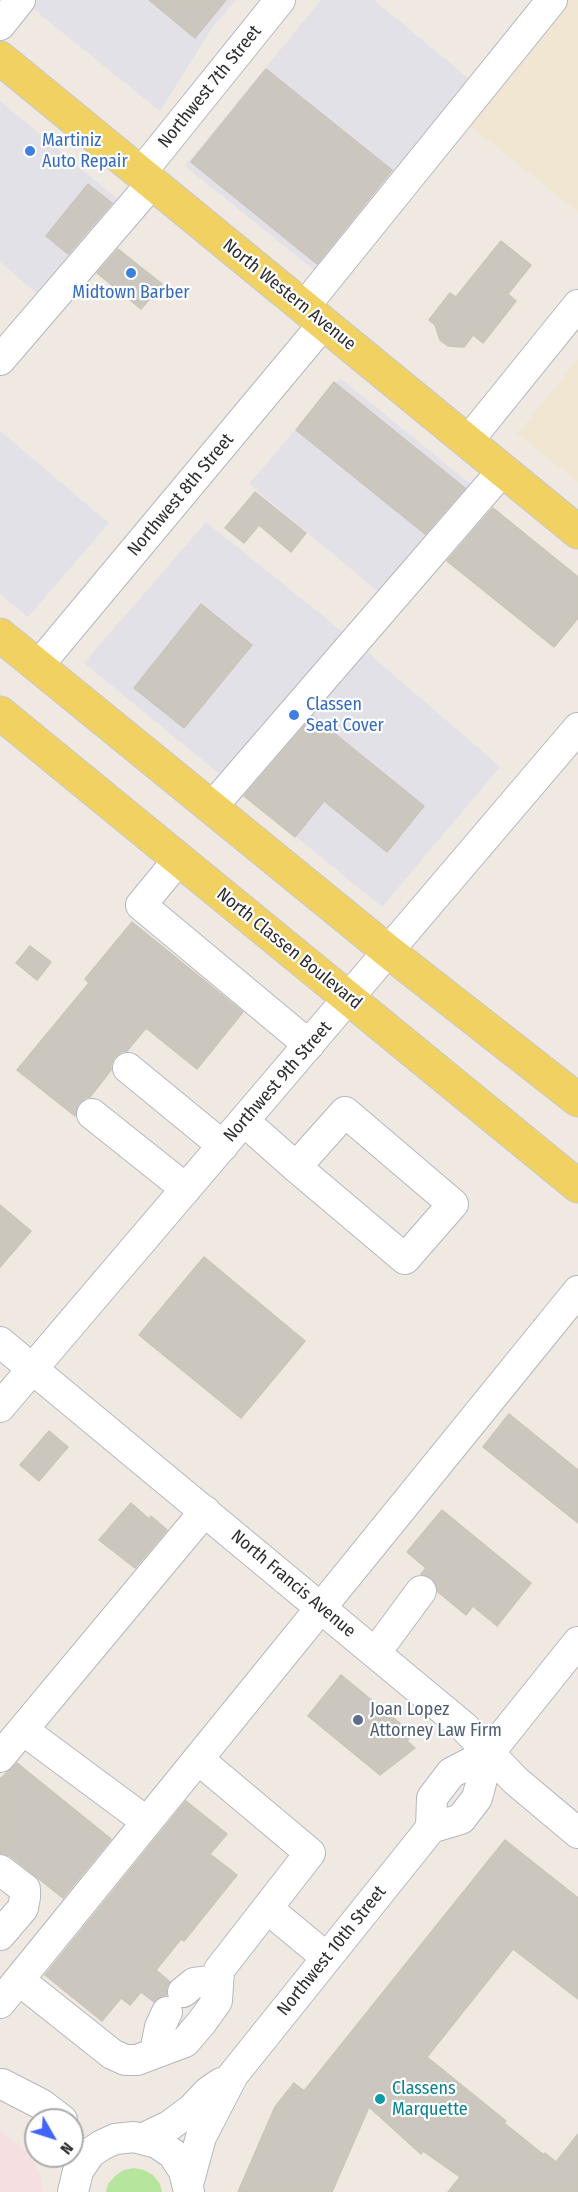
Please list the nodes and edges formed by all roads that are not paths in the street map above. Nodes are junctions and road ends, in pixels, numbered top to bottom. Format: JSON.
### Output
{"nodes":[{"id":1,"x":20,"y":0,"type":"edge"},
{"id":2,"x":280,"y":0,"type":"edge"},
{"id":3,"x":552,"y":0,"type":"edge"},
{"id":4,"x":0,"y":25,"type":"edge"},
{"id":5,"x":0,"y":58,"type":"edge"},
{"id":6,"x":146,"y":178,"type":"junction"},
{"id":7,"x":578,"y":305,"type":"edge"},
{"id":8,"x":314,"y":315,"type":"junction"},
{"id":9,"x":0,"y":360,"type":"edge"},
{"id":10,"x":468,"y":441,"type":"junction"},
{"id":11,"x":503,"y":470,"type":"junction"},
{"id":12,"x":578,"y":532,"type":"edge"},
{"id":13,"x":0,"y":634,"type":"edge"},
{"id":14,"x":38,"y":666,"type":"junction"},
{"id":15,"x":0,"y":713,"type":"edge"},
{"id":16,"x":578,"y":728,"type":"edge"},
{"id":17,"x":0,"y":736,"type":"edge"},
{"id":18,"x":42,"y":747,"type":"junction"},
{"id":19,"x":212,"y":807,"type":"junction"},
{"id":20,"x":179,"y":859,"type":"junction"},
{"id":21,"x":389,"y":952,"type":"junction"},
{"id":22,"x":350,"y":998,"type":"junction"},
{"id":23,"x":309,"y":1045,"type":"junction"},
{"id":24,"x":128,"y":1068,"type":"dead end"},
{"id":25,"x":575,"y":1091,"type":"edge"},
{"id":26,"x":92,"y":1114,"type":"dead end"},
{"id":27,"x":244,"y":1121,"type":"junction"},
{"id":28,"x":223,"y":1146,"type":"junction"},
{"id":29,"x":296,"y":1167,"type":"junction"},
{"id":30,"x":578,"y":1186,"type":"edge"},
{"id":31,"x":186,"y":1189,"type":"junction"},
{"id":32,"x":578,"y":1291,"type":"edge"},
{"id":33,"x":0,"y":1342,"type":"edge"},
{"id":34,"x":33,"y":1369,"type":"junction"},
{"id":35,"x":0,"y":1407,"type":"edge"},
{"id":36,"x":205,"y":1511,"type":"junction"},
{"id":37,"x":421,"y":1591,"type":"dead end"},
{"id":38,"x":321,"y":1607,"type":"junction"},
{"id":39,"x":578,"y":1642,"type":"edge"},
{"id":40,"x":376,"y":1652,"type":"junction"},
{"id":41,"x":23,"y":1730,"type":"junction"},
{"id":42,"x":489,"y":1753,"type":"junction"},
{"id":43,"x":0,"y":1757,"type":"edge"},
{"id":44,"x":198,"y":1759,"type":"junction"},
{"id":45,"x":147,"y":1822,"type":"junction"},
{"id":46,"x":578,"y":1833,"type":"edge"},
{"id":47,"x":0,"y":1870,"type":"edge"},
{"id":48,"x":268,"y":1909,"type":"junction"},
{"id":49,"x":0,"y":1935,"type":"edge"},
{"id":50,"x":327,"y":1958,"type":"junction"},
{"id":51,"x":19,"y":1980,"type":"junction"},
{"id":52,"x":218,"y":1980,"type":"junction"},
{"id":53,"x":0,"y":2003,"type":"edge"},
{"id":54,"x":155,"y":2052,"type":"junction"},
{"id":55,"x":233,"y":2075,"type":"junction"},
{"id":56,"x":1,"y":2083,"type":"edge"},
{"id":57,"x":46,"y":2108,"type":"edge"},
{"id":58,"x":24,"y":2111,"type":"edge"},
{"id":59,"x":84,"y":2132,"type":"edge"},
{"id":60,"x":115,"y":2139,"type":"junction"},
{"id":61,"x":144,"y":2139,"type":"junction"},
{"id":62,"x":66,"y":2168,"type":"edge"},
{"id":63,"x":73,"y":2188,"type":"edge"},
{"id":64,"x":189,"y":2188,"type":"edge"}],
"edges":[{"from":1,"to":4,"type":"street"},
{"from":2,"to":6,"type":"street","name":"Northwest 7th Street"},
{"from":3,"to":8,"type":"street","name":"Northwest 8th Street"},
{"from":5,"to":6,"type":"main road","name":"North Western Avenue"},
{"from":6,"to":8,"type":"main road","name":"North Western Avenue"},
{"from":6,"to":9,"type":"street","name":"Northwest 7th Street"},
{"from":7,"to":10,"type":"street"},
{"from":8,"to":10,"type":"main road","name":"North Western Avenue"},
{"from":8,"to":14,"type":"street","name":"Northwest 8th Street"},
{"from":10,"to":11,"type":"main road","name":"North Western Avenue"},
{"from":11,"to":12,"type":"main road","name":"North Western Avenue"},
{"from":11,"to":19,"type":"street"},
{"from":13,"to":14,"type":"main road"},
{"from":14,"to":19,"type":"main road"},
{"from":15,"to":18,"type":"main road","name":"North Classen Boulevard"},
{"from":16,"to":21,"type":"street","name":"Northwest 9th Street"},
{"from":17,"to":18,"type":"street"},
{"from":18,"to":20,"type":"main road","name":"North Classen Boulevard"},
{"from":19,"to":21,"type":"main road"},
{"from":20,"to":22,"type":"main road","name":"North Classen Boulevard"},
{"from":20,"to":23,"type":"street"},
{"from":21,"to":22,"type":"street","name":"Northwest 9th Street"},
{"from":21,"to":25,"type":"main road"},
{"from":22,"to":23,"type":"street","name":"Northwest 9th Street"},
{"from":22,"to":30,"type":"main road","name":"North Classen Boulevard"},
{"from":23,"to":27,"type":"street","name":"Northwest 9th Street"},
{"from":24,"to":28,"type":"street"},
{"from":26,"to":31,"type":"street"},
{"from":27,"to":28,"type":"street","name":"Northwest 9th Street"},
{"from":27,"to":29,"type":"street"},
{"from":28,"to":31,"type":"street","name":"Northwest 9th Street"},
{"from":29,"to":29,"type":"street"},
{"from":31,"to":34,"type":"street","name":"Northwest 9th Street"},
{"from":32,"to":38,"type":"street"},
{"from":33,"to":34,"type":"street","name":"North Francis Avenue"},
{"from":34,"to":35,"type":"street","name":"Northwest 9th Street"},
{"from":34,"to":36,"type":"street","name":"North Francis Avenue"},
{"from":36,"to":38,"type":"street","name":"North Francis Avenue"},
{"from":36,"to":41,"type":"street"},
{"from":37,"to":40,"type":"street"},
{"from":38,"to":40,"type":"street","name":"North Francis Avenue"},
{"from":38,"to":44,"type":"street"},
{"from":39,"to":42,"type":"street","name":"Northwest 10th Street"},
{"from":40,"to":42,"type":"street","name":"North Francis Avenue"},
{"from":41,"to":43,"type":"street"},
{"from":41,"to":45,"type":"street"},
{"from":42,"to":46,"type":"street","name":"North Francis Avenue"},
{"from":42,"to":50,"type":"street","name":"Northwest 10th Street"},
{"from":44,"to":45,"type":"street"},
{"from":44,"to":48,"type":"street"},
{"from":45,"to":51,"type":"street"},
{"from":47,"to":49,"type":"street"},
{"from":48,"to":50,"type":"street"},
{"from":48,"to":52,"type":"street"},
{"from":50,"to":55,"type":"street","name":"Northwest 10th Street"},
{"from":51,"to":53,"type":"street"},
{"from":51,"to":54,"type":"street"},
{"from":52,"to":54,"type":"street"},
{"from":52,"to":54,"type":"street"},
{"from":55,"to":61,"type":"street","name":"Northwest 10th Street"},
{"from":55,"to":64,"type":"street","name":"Northwest 10th Street"},
{"from":56,"to":57,"type":"street"},
{"from":56,"to":58,"type":"street"},
{"from":59,"to":60,"type":"street"},
{"from":60,"to":61,"type":"street"},
{"from":60,"to":63,"type":"street"},
{"from":61,"to":64,"type":"street"},
{"from":62,"to":63,"type":"street"}]}
